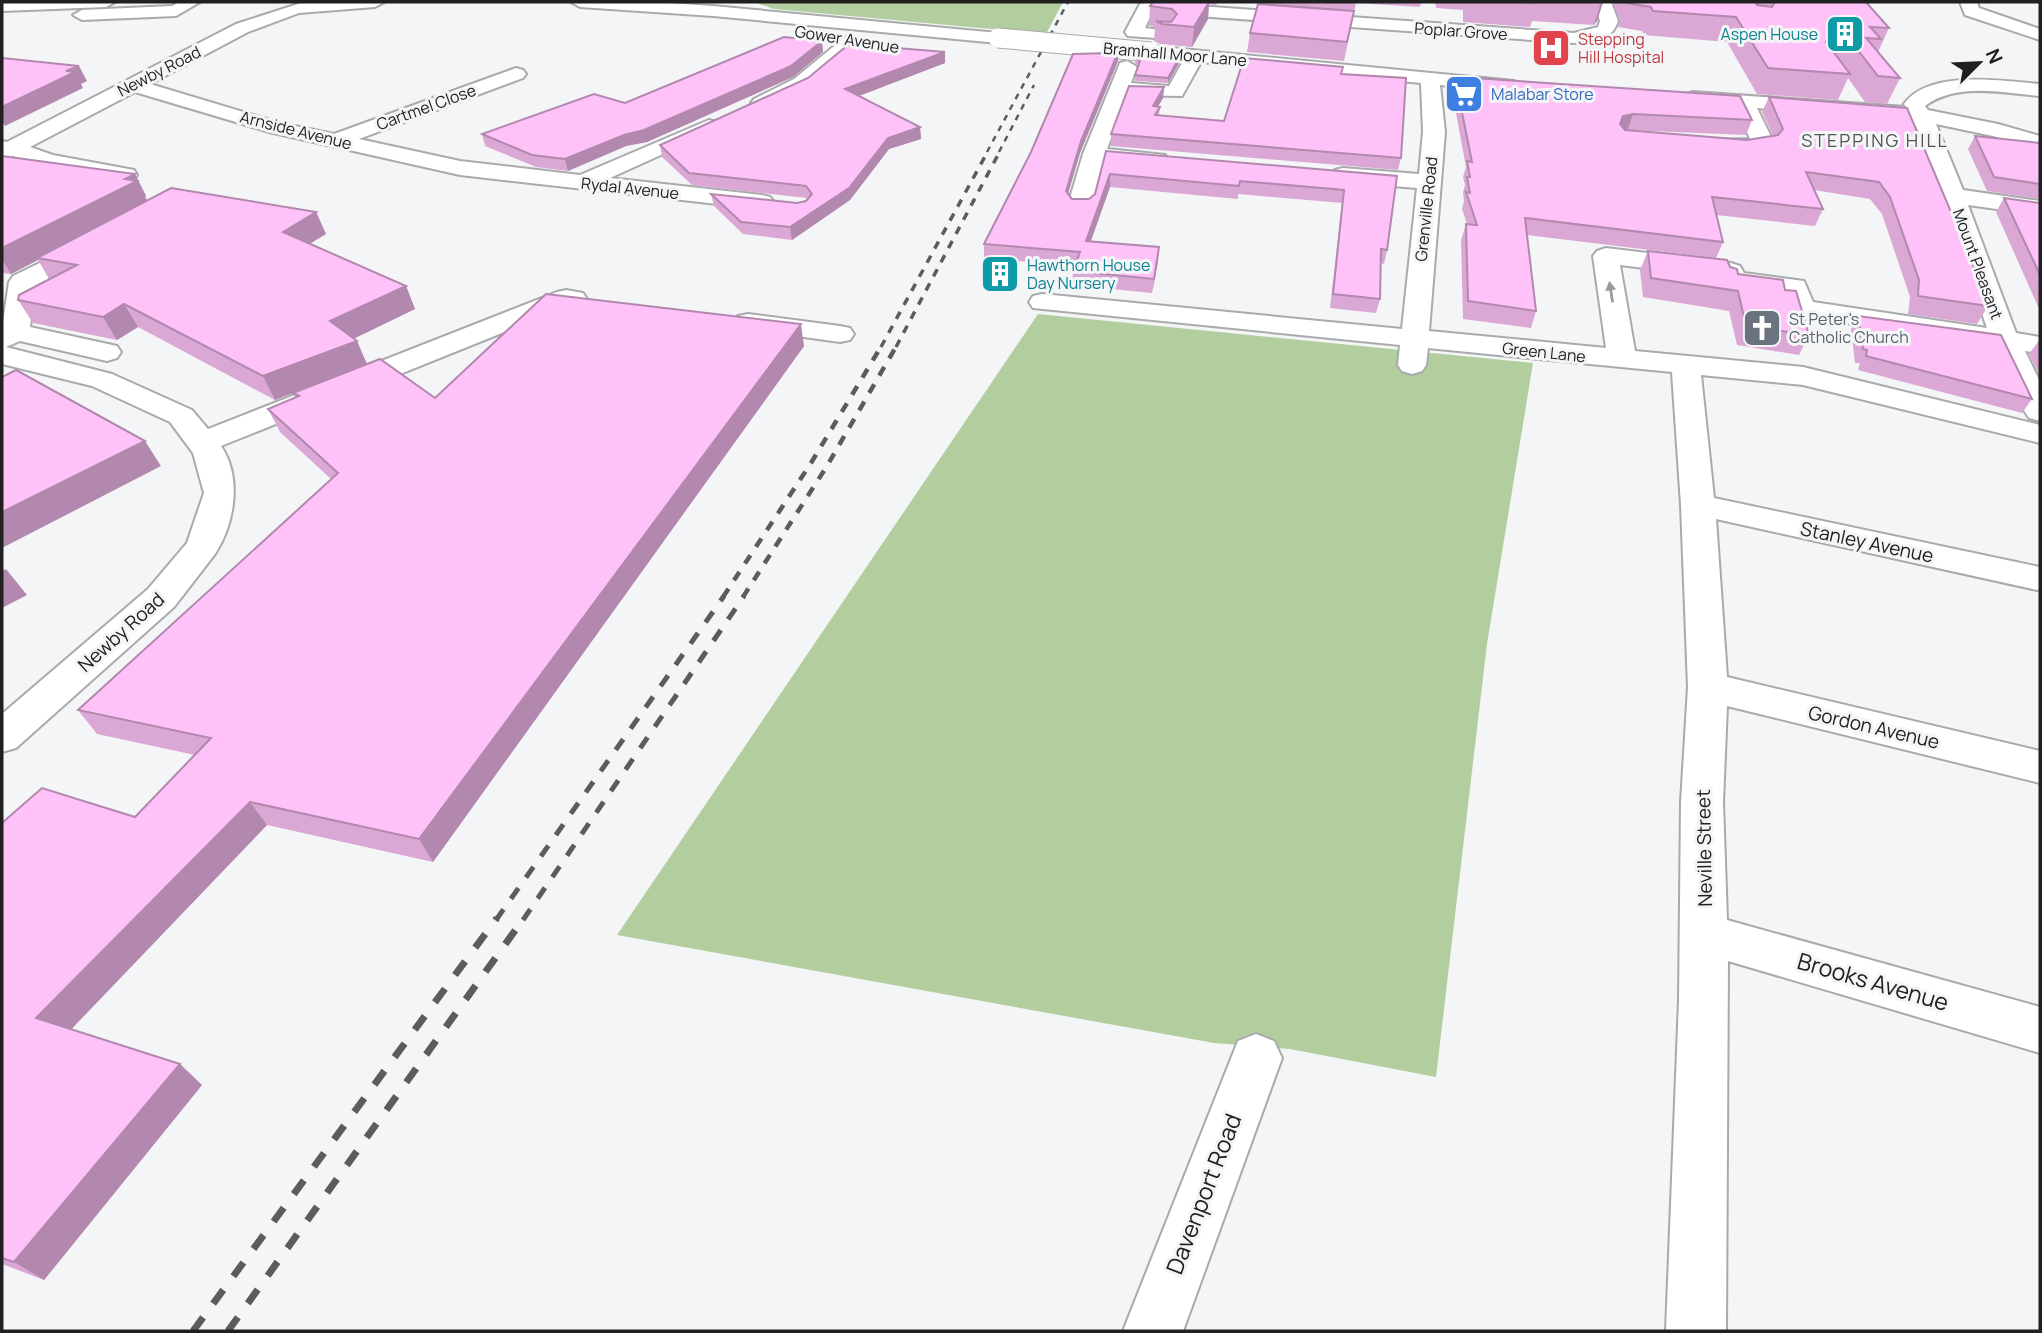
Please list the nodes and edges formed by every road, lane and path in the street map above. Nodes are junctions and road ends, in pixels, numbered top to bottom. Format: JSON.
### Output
{"nodes":[{"id":1,"x":68,"y":2,"type":"edge"},
{"id":2,"x":106,"y":2,"type":"edge"},
{"id":3,"x":191,"y":2,"type":"edge"},
{"id":4,"x":374,"y":2,"type":"edge"},
{"id":5,"x":580,"y":2,"type":"edge"},
{"id":6,"x":1603,"y":2,"type":"edge"},
{"id":7,"x":1969,"y":2,"type":"edge"},
{"id":8,"x":264,"y":4,"type":"edge"},
{"id":9,"x":49,"y":5,"type":"junction"},
{"id":10,"x":2,"y":6,"type":"edge"},
{"id":11,"x":302,"y":6,"type":"edge"},
{"id":12,"x":720,"y":6,"type":"edge"},
{"id":13,"x":1172,"y":7,"type":"edge"},
{"id":14,"x":1438,"y":9,"type":"dead end"},
{"id":15,"x":1229,"y":11,"type":"edge"},
{"id":16,"x":82,"y":15,"type":"dead end"},
{"id":17,"x":1368,"y":24,"type":"junction"},
{"id":18,"x":242,"y":28,"type":"junction"},
{"id":19,"x":1429,"y":29,"type":"junction"},
{"id":20,"x":1391,"y":32,"type":"junction"},
{"id":21,"x":1164,"y":35,"type":"edge"},
{"id":22,"x":2040,"y":35,"type":"edge"},
{"id":23,"x":851,"y":41,"type":"junction"},
{"id":24,"x":889,"y":47,"type":"edge"},
{"id":25,"x":1195,"y":56,"type":"junction"},
{"id":26,"x":1127,"y":67,"type":"dead end"},
{"id":27,"x":1362,"y":72,"type":"junction"},
{"id":28,"x":516,"y":74,"type":"dead end"},
{"id":29,"x":1390,"y":75,"type":"junction"},
{"id":30,"x":1430,"y":78,"type":"junction"},
{"id":31,"x":133,"y":85,"type":"junction"},
{"id":32,"x":1522,"y":86,"type":"edge"},
{"id":33,"x":1119,"y":88,"type":"junction"},
{"id":34,"x":1842,"y":88,"type":"edge"},
{"id":35,"x":2040,"y":90,"type":"edge"},
{"id":36,"x":1679,"y":97,"type":"edge"},
{"id":37,"x":1744,"y":102,"type":"junction"},
{"id":38,"x":1857,"y":109,"type":"junction"},
{"id":39,"x":1926,"y":125,"type":"junction"},
{"id":40,"x":335,"y":141,"type":"junction"},
{"id":41,"x":1691,"y":143,"type":"edge"},
{"id":42,"x":2034,"y":146,"type":"edge"},
{"id":43,"x":5,"y":150,"type":"edge"},
{"id":44,"x":1094,"y":153,"type":"junction"},
{"id":45,"x":1174,"y":161,"type":"edge"},
{"id":46,"x":460,"y":168,"type":"joint"},
{"id":47,"x":1321,"y":173,"type":"edge"},
{"id":48,"x":129,"y":175,"type":"edge"},
{"id":49,"x":583,"y":182,"type":"junction"},
{"id":50,"x":1428,"y":182,"type":"junction"},
{"id":51,"x":1954,"y":196,"type":"junction"},
{"id":52,"x":786,"y":205,"type":"edge"},
{"id":53,"x":1080,"y":205,"type":"edge"},
{"id":54,"x":2040,"y":208,"type":"edge"},
{"id":55,"x":117,"y":232,"type":"edge"},
{"id":56,"x":594,"y":301,"type":"edge"},
{"id":57,"x":1042,"y":302,"type":"dead end"},
{"id":58,"x":717,"y":317,"type":"edge"},
{"id":59,"x":840,"y":334,"type":"dead end"},
{"id":60,"x":2004,"y":338,"type":"junction"},
{"id":61,"x":7,"y":343,"type":"edge"},
{"id":62,"x":2040,"y":345,"type":"edge"},
{"id":63,"x":107,"y":352,"type":"dead end"},
{"id":64,"x":1413,"y":352,"type":"junction"},
{"id":65,"x":1622,"y":360,"type":"junction"},
{"id":66,"x":1686,"y":366,"type":"junction"},
{"id":67,"x":2040,"y":412,"type":"edge"},
{"id":68,"x":2040,"y":434,"type":"edge"},
{"id":69,"x":201,"y":443,"type":"junction"},
{"id":70,"x":1698,"y":505,"type":"junction"},
{"id":71,"x":2037,"y":578,"type":"dead end"},
{"id":72,"x":1707,"y":687,"type":"junction"},
{"id":73,"x":2,"y":737,"type":"edge"},
{"id":74,"x":2040,"y":767,"type":"edge"},
{"id":75,"x":1705,"y":934,"type":"junction"},
{"id":76,"x":2040,"y":1030,"type":"edge"},
{"id":77,"x":1256,"y":1058,"type":"dead end"},
{"id":78,"x":1153,"y":1331,"type":"edge"},
{"id":79,"x":1696,"y":1331,"type":"edge"}],
"edges":[{"from":1,"to":9,"type":"street"},
{"from":2,"to":9,"type":"street"},
{"from":3,"to":16,"type":"street"},
{"from":4,"to":11,"type":"street"},
{"from":5,"to":12,"type":"street","name":"Bramhall Moor Lane"},
{"from":6,"to":19,"type":"street","name":"Poplar Grove"},
{"from":7,"to":22,"type":"street"},
{"from":8,"to":11,"type":"street"},
{"from":8,"to":18,"type":"street","name":"Newby Road"},
{"from":9,"to":10,"type":"street"},
{"from":11,"to":18,"type":"street","name":"Newby Road"},
{"from":12,"to":23,"type":"street","name":"Gower Avenue"},
{"from":12,"to":25,"type":"street","name":"Bramhall Moor Lane","bridge":true},
{"from":13,"to":15,"type":"street","name":"Poplar Grove"},
{"from":13,"to":21,"type":"street"},
{"from":14,"to":19,"type":"street"},
{"from":15,"to":17,"type":"street","name":"Poplar Grove"},
{"from":17,"to":20,"type":"street","name":"Poplar Grove"},
{"from":17,"to":27,"type":"street"},
{"from":18,"to":31,"type":"street","name":"Newby Road"},
{"from":19,"to":20,"type":"street","name":"Poplar Grove"},
{"from":20,"to":29,"type":"street"},
{"from":23,"to":24,"type":"street","name":"Gower Avenue"},
{"from":23,"to":49,"type":"street"},
{"from":25,"to":27,"type":"street","name":"Bramhall Moor Lane"},
{"from":25,"to":33,"type":"street"},
{"from":26,"to":33,"type":"street"},
{"from":27,"to":29,"type":"street","name":"Bramhall Moor Lane"},
{"from":28,"to":40,"type":"street","name":"Cartmel Close"},
{"from":29,"to":30,"type":"street","name":"Bramhall Moor Lane"},
{"from":30,"to":32,"type":"street","name":"Bramhall Moor Lane"},
{"from":30,"to":50,"type":"street","name":"Grenville Road"},
{"from":31,"to":40,"type":"street","name":"Arnside Avenue"},
{"from":31,"to":43,"type":"street","name":"Newby Road"},
{"from":33,"to":44,"type":"street"},
{"from":34,"to":38,"type":"street"},
{"from":35,"to":39,"type":"street"},
{"from":36,"to":37,"type":"street"},
{"from":37,"to":38,"type":"street"},
{"from":37,"to":41,"type":"street"},
{"from":38,"to":39,"type":"street"},
{"from":39,"to":42,"type":"street"},
{"from":39,"to":51,"type":"street","name":"Mount Pleasant"},
{"from":40,"to":46,"type":"street","name":"Arnside Avenue"},
{"from":43,"to":48,"type":"street"},
{"from":44,"to":45,"type":"street"},
{"from":44,"to":53,"type":"street"},
{"from":46,"to":49,"type":"street","name":"Rydal Avenue"},
{"from":47,"to":50,"type":"street"},
{"from":49,"to":52,"type":"street","name":"Rydal Avenue"},
{"from":50,"to":64,"type":"street","name":"Grenville Road"},
{"from":51,"to":54,"type":"street"},
{"from":51,"to":60,"type":"street","name":"Mount Pleasant"},
{"from":55,"to":61,"type":"street"},
{"from":56,"to":69,"type":"street"},
{"from":57,"to":64,"type":"street","name":"Green Lane"},
{"from":58,"to":59,"type":"street"},
{"from":60,"to":62,"type":"street"},
{"from":65,"to":60,"type":"street","one_way":true},
{"from":60,"to":67,"type":"street","name":"Mount Pleasant"},
{"from":61,"to":63,"type":"street"},
{"from":61,"to":69,"type":"street","name":"Newby Road"},
{"from":64,"to":65,"type":"street","name":"Green Lane"},
{"from":65,"to":66,"type":"street","name":"Green Lane"},
{"from":66,"to":68,"type":"street","name":"Green Lane"},
{"from":66,"to":70,"type":"street","name":"Neville Street"},
{"from":69,"to":73,"type":"street","name":"Newby Road"},
{"from":70,"to":71,"type":"street","name":"Stanley Avenue"},
{"from":70,"to":72,"type":"street","name":"Neville Street"},
{"from":72,"to":74,"type":"street","name":"Gordon Avenue"},
{"from":72,"to":75,"type":"street","name":"Neville Street"},
{"from":75,"to":76,"type":"street","name":"Brooks Avenue"},
{"from":75,"to":79,"type":"street","name":"Neville Street"},
{"from":77,"to":78,"type":"street","name":"Davenport Road"}]}
